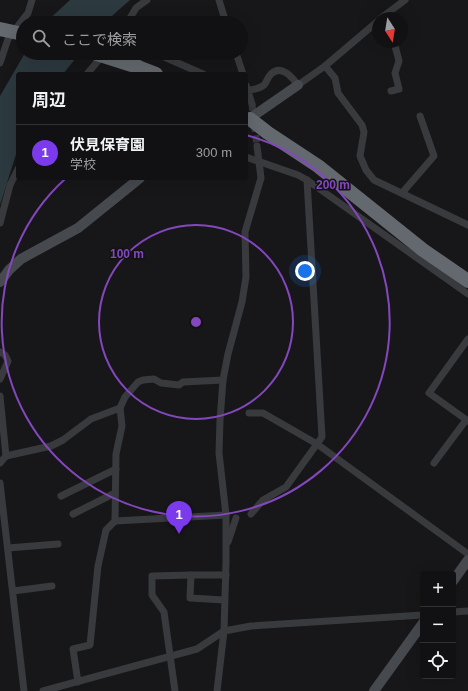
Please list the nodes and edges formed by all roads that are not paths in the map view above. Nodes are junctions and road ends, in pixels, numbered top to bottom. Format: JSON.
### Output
{"nodes":[{"id":1,"x":32,"y":0,"type":"edge"},
{"id":2,"x":147,"y":0,"type":"edge"},
{"id":3,"x":219,"y":0,"type":"edge"},
{"id":4,"x":405,"y":0,"type":"edge"},
{"id":5,"x":390,"y":12,"type":"edge"},
{"id":6,"x":26,"y":16,"type":"edge"},
{"id":7,"x":131,"y":16,"type":"edge"},
{"id":8,"x":224,"y":16,"type":"edge"},
{"id":9,"x":372,"y":26,"type":"edge"},
{"id":10,"x":0,"y":29,"type":"edge"},
{"id":11,"x":16,"y":29,"type":"edge"},
{"id":12,"x":16,"y":32,"type":"edge"},
{"id":13,"x":396,"y":48,"type":"edge"},
{"id":14,"x":99,"y":60,"type":"edge"},
{"id":15,"x":116,"y":60,"type":"edge"},
{"id":16,"x":171,"y":60,"type":"edge"},
{"id":17,"x":238,"y":60,"type":"edge"},
{"id":18,"x":0,"y":63,"type":"edge"},
{"id":19,"x":325,"y":66,"type":"junction"},
{"id":20,"x":91,"y":72,"type":"edge"},
{"id":21,"x":151,"y":72,"type":"edge"},
{"id":22,"x":198,"y":72,"type":"edge"},
{"id":23,"x":241,"y":72,"type":"edge"},
{"id":24,"x":298,"y":85,"type":"junction"},
{"id":25,"x":248,"y":88,"type":"edge"},
{"id":26,"x":391,"y":91,"type":"dead end"},
{"id":27,"x":249,"y":115,"type":"edge"},
{"id":28,"x":420,"y":116,"type":"dead end"},
{"id":29,"x":257,"y":146,"type":"tunnel mouth"},
{"id":30,"x":248,"y":158,"type":"edge"},
{"id":31,"x":259,"y":161,"type":"junction"},
{"id":32,"x":16,"y":173,"type":"edge"},
{"id":33,"x":138,"y":180,"type":"edge"},
{"id":34,"x":307,"y":180,"type":"junction"},
{"id":35,"x":402,"y":193,"type":"junction"},
{"id":36,"x":0,"y":223,"type":"edge"},
{"id":37,"x":468,"y":225,"type":"edge"},
{"id":38,"x":468,"y":269,"type":"edge"},
{"id":39,"x":468,"y":281,"type":"edge"},
{"id":40,"x":0,"y":282,"type":"edge"},
{"id":41,"x":468,"y":294,"type":"edge"},
{"id":42,"x":468,"y":339,"type":"edge"},
{"id":43,"x":0,"y":352,"type":"edge"},
{"id":44,"x":0,"y":379,"type":"edge"},
{"id":45,"x":223,"y":380,"type":"junction"},
{"id":46,"x":0,"y":396,"type":"edge"},
{"id":47,"x":120,"y":408,"type":"junction"},
{"id":48,"x":249,"y":412,"type":"dead end"},
{"id":49,"x":467,"y":421,"type":"edge"},
{"id":50,"x":317,"y":444,"type":"junction"},
{"id":51,"x":6,"y":456,"type":"junction"},
{"id":52,"x":0,"y":463,"type":"edge"},
{"id":53,"x":434,"y":463,"type":"dead end"},
{"id":54,"x":116,"y":468,"type":"junction"},
{"id":55,"x":0,"y":483,"type":"edge"},
{"id":56,"x":115,"y":493,"type":"junction"},
{"id":57,"x":61,"y":496,"type":"dead end"},
{"id":58,"x":73,"y":514,"type":"dead end"},
{"id":59,"x":251,"y":514,"type":"dead end"},
{"id":60,"x":226,"y":515,"type":"junction"},
{"id":61,"x":236,"y":518,"type":"dead end"},
{"id":62,"x":115,"y":521,"type":"junction"},
{"id":63,"x":58,"y":544,"type":"dead end"},
{"id":64,"x":8,"y":548,"type":"junction"},
{"id":65,"x":226,"y":548,"type":"junction"},
{"id":66,"x":468,"y":554,"type":"edge"},
{"id":67,"x":468,"y":560,"type":"edge"},
{"id":68,"x":191,"y":575,"type":"junction"},
{"id":69,"x":226,"y":575,"type":"junction"},
{"id":70,"x":456,"y":577,"type":"edge"},
{"id":71,"x":52,"y":586,"type":"dead end"},
{"id":72,"x":13,"y":591,"type":"junction"},
{"id":73,"x":224,"y":600,"type":"junction"},
{"id":74,"x":468,"y":611,"type":"edge"},
{"id":75,"x":456,"y":612,"type":"edge"},
{"id":76,"x":420,"y":615,"type":"edge"},
{"id":77,"x":420,"y":627,"type":"edge"},
{"id":78,"x":224,"y":631,"type":"junction"},
{"id":79,"x":170,"y":658,"type":"junction"},
{"id":80,"x":78,"y":682,"type":"junction"},
{"id":81,"x":24,"y":691,"type":"edge"},
{"id":82,"x":43,"y":691,"type":"edge"},
{"id":83,"x":175,"y":691,"type":"edge"},
{"id":84,"x":217,"y":691,"type":"edge"},
{"id":85,"x":374,"y":691,"type":"edge"}],
"edges":[{"from":1,"to":6,"type":"street"},
{"from":2,"to":7,"type":"street"},
{"from":3,"to":8,"type":"street"},
{"from":4,"to":5,"type":"street"},
{"from":9,"to":19,"type":"street"},
{"from":10,"to":12,"type":"highway","bridge":true},
{"from":11,"to":18,"type":"street"},
{"from":13,"to":26,"type":"street"},
{"from":14,"to":20,"type":"street"},
{"from":15,"to":21,"type":"highway","bridge":true},
{"from":16,"to":22,"type":"street"},
{"from":17,"to":23,"type":"street"},
{"from":19,"to":24,"type":"street"},
{"from":19,"to":35,"type":"street"},
{"from":24,"to":25,"type":"street"},
{"from":24,"to":27,"type":"street"},
{"from":27,"to":38,"type":"highway"},
{"from":27,"to":39,"type":"highway"},
{"from":28,"to":35,"type":"street"},
{"from":29,"to":31,"type":"street"},
{"from":30,"to":31,"type":"street"},
{"from":31,"to":34,"type":"street"},
{"from":31,"to":45,"type":"street"},
{"from":32,"to":36,"type":"street"},
{"from":33,"to":40,"type":"street"},
{"from":34,"to":41,"type":"street"},
{"from":34,"to":50,"type":"street"},
{"from":35,"to":37,"type":"street"},
{"from":42,"to":49,"type":"street"},
{"from":43,"to":44,"type":"street"},
{"from":45,"to":47,"type":"street"},
{"from":45,"to":60,"type":"street"},
{"from":46,"to":51,"type":"street"},
{"from":47,"to":51,"type":"street"},
{"from":47,"to":54,"type":"street"},
{"from":48,"to":50,"type":"street"},
{"from":49,"to":53,"type":"street"},
{"from":50,"to":59,"type":"street"},
{"from":50,"to":66,"type":"street"},
{"from":51,"to":52,"type":"street"},
{"from":54,"to":56,"type":"street"},
{"from":54,"to":57,"type":"street"},
{"from":55,"to":64,"type":"street"},
{"from":56,"to":58,"type":"street"},
{"from":56,"to":62,"type":"street"},
{"from":60,"to":62,"type":"street"},
{"from":60,"to":65,"type":"street"},
{"from":61,"to":65,"type":"street"},
{"from":62,"to":80,"type":"street"},
{"from":63,"to":64,"type":"street"},
{"from":64,"to":72,"type":"street"},
{"from":65,"to":69,"type":"street"},
{"from":67,"to":70,"type":"street"},
{"from":68,"to":69,"type":"street"},
{"from":68,"to":73,"type":"street"},
{"from":68,"to":79,"type":"street"},
{"from":69,"to":73,"type":"street"},
{"from":71,"to":72,"type":"street"},
{"from":72,"to":81,"type":"street"},
{"from":73,"to":78,"type":"street"},
{"from":74,"to":75,"type":"street"},
{"from":76,"to":78,"type":"street"},
{"from":77,"to":85,"type":"street"},
{"from":78,"to":79,"type":"street"},
{"from":78,"to":84,"type":"street"},
{"from":79,"to":80,"type":"street"},
{"from":79,"to":83,"type":"street"},
{"from":80,"to":82,"type":"street"}]}
